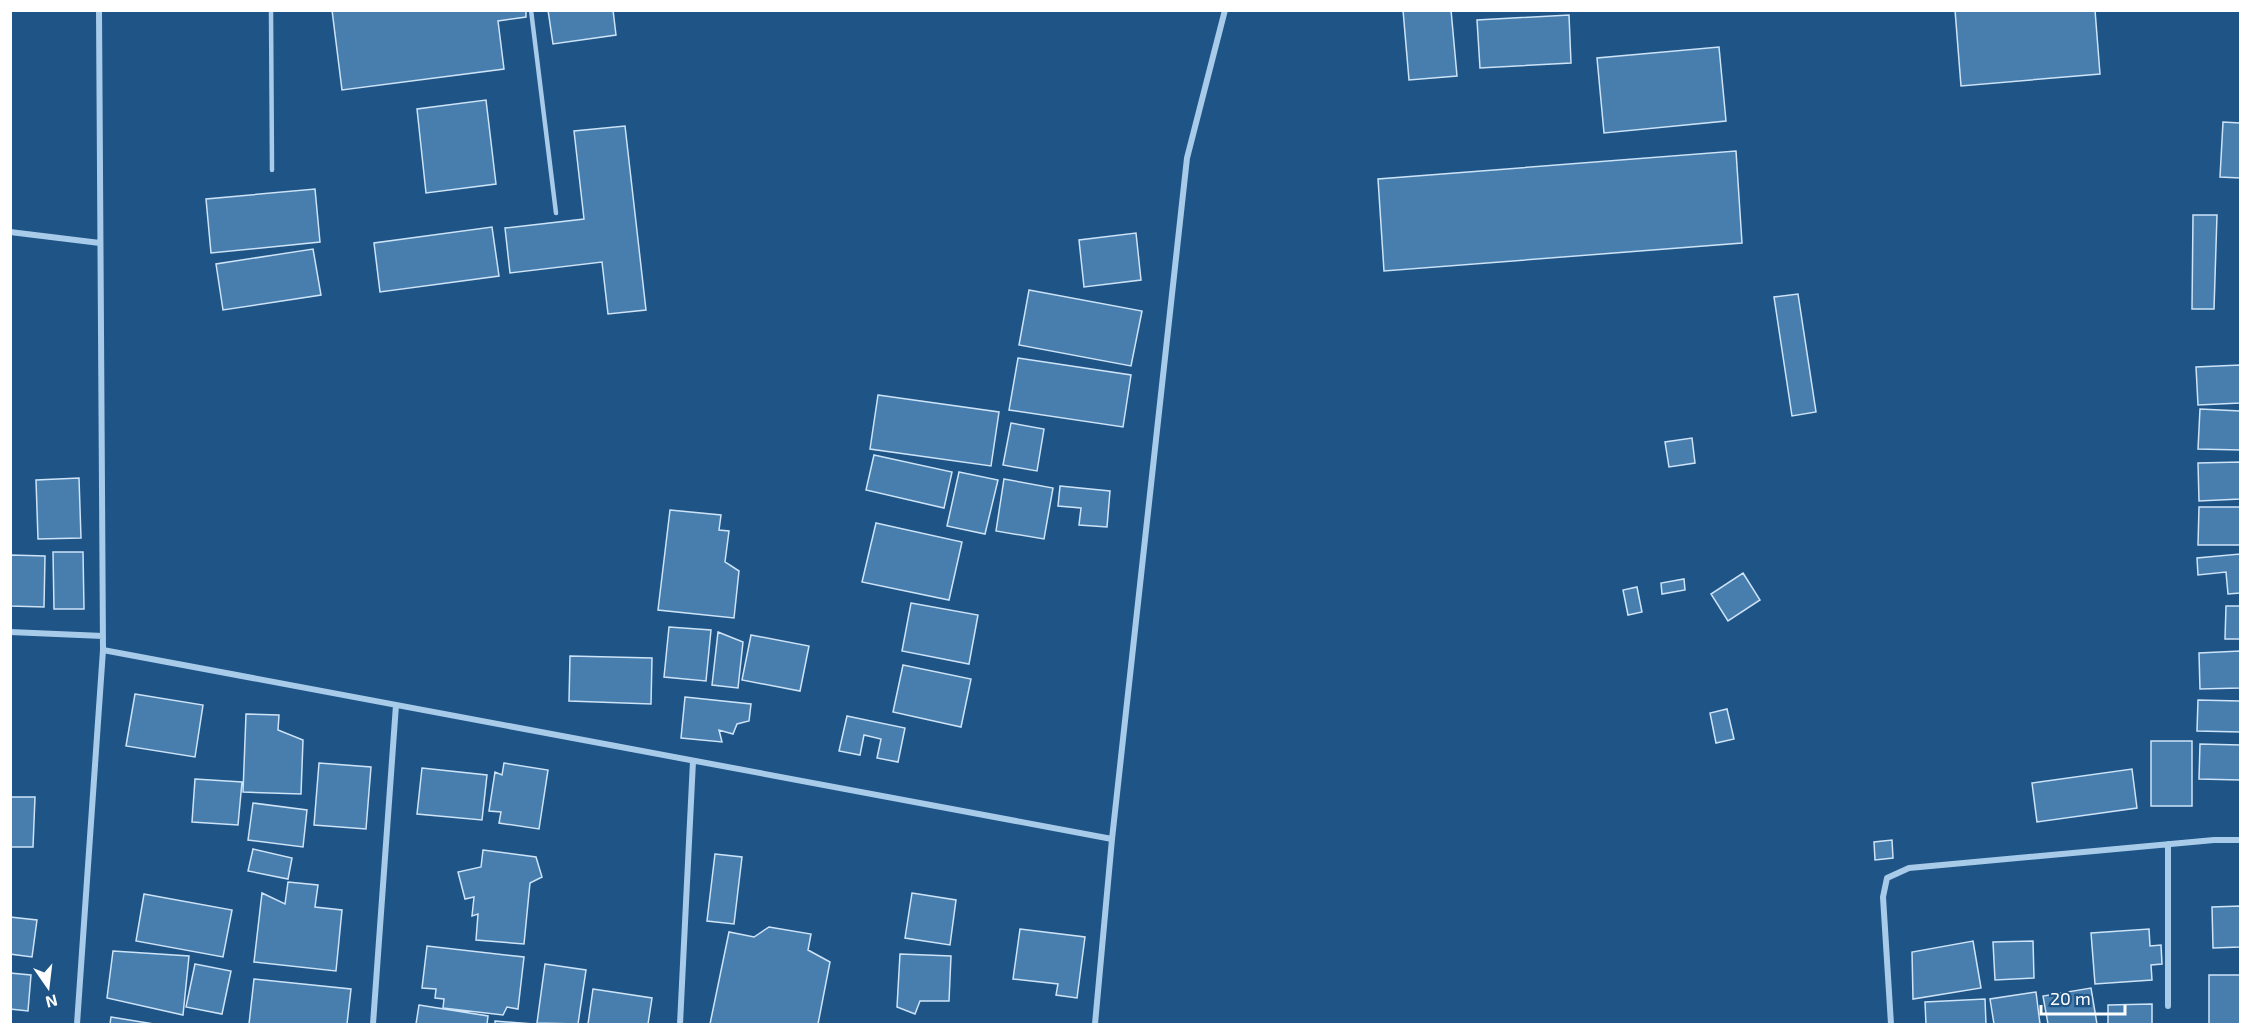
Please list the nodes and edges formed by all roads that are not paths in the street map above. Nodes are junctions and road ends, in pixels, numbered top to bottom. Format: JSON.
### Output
{"nodes":[{"id":1,"x":99,"y":10,"type":"edge"},
{"id":2,"x":271,"y":10,"type":"edge"},
{"id":3,"x":531,"y":10,"type":"edge"},
{"id":4,"x":1225,"y":10,"type":"edge"},
{"id":5,"x":272,"y":170,"type":"dead end"},
{"id":6,"x":556,"y":213,"type":"dead end"},
{"id":7,"x":10,"y":232,"type":"edge"},
{"id":8,"x":100,"y":243,"type":"junction"},
{"id":9,"x":10,"y":633,"type":"edge"},
{"id":10,"x":103,"y":636,"type":"junction"},
{"id":11,"x":103,"y":650,"type":"junction"},
{"id":12,"x":396,"y":705,"type":"junction"},
{"id":13,"x":693,"y":761,"type":"junction"},
{"id":14,"x":1112,"y":839,"type":"junction"},
{"id":15,"x":2241,"y":840,"type":"edge"},
{"id":16,"x":2168,"y":844,"type":"junction"},
{"id":17,"x":2168,"y":1006,"type":"dead end"},
{"id":18,"x":78,"y":1024,"type":"edge"},
{"id":19,"x":373,"y":1024,"type":"edge"},
{"id":20,"x":680,"y":1024,"type":"edge"},
{"id":21,"x":1095,"y":1024,"type":"edge"},
{"id":22,"x":1891,"y":1024,"type":"edge"}],
"edges":[{"from":1,"to":8,"type":"street"},
{"from":2,"to":5,"type":"lane"},
{"from":3,"to":6,"type":"lane"},
{"from":4,"to":14,"type":"street"},
{"from":7,"to":8,"type":"street"},
{"from":8,"to":10,"type":"street"},
{"from":9,"to":10,"type":"street"},
{"from":10,"to":11,"type":"street"},
{"from":11,"to":12,"type":"street"},
{"from":11,"to":18,"type":"street"},
{"from":12,"to":13,"type":"street"},
{"from":12,"to":19,"type":"street"},
{"from":13,"to":14,"type":"street"},
{"from":13,"to":20,"type":"street"},
{"from":14,"to":21,"type":"street"},
{"from":15,"to":16,"type":"street"},
{"from":16,"to":17,"type":"street"},
{"from":16,"to":22,"type":"street"}]}
